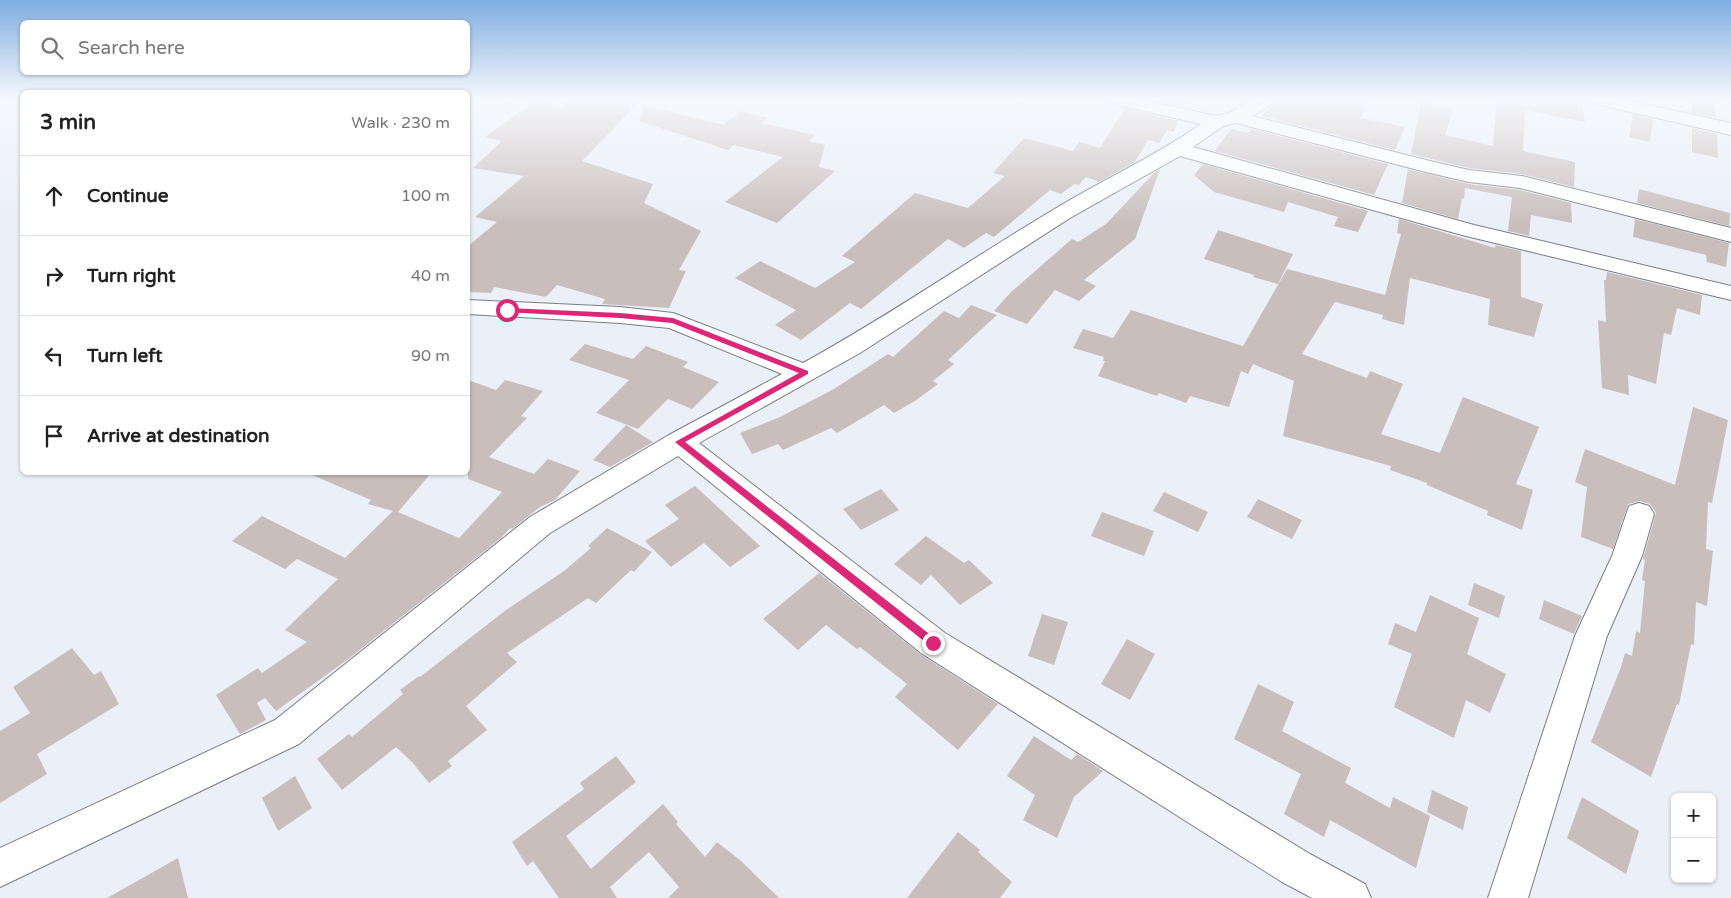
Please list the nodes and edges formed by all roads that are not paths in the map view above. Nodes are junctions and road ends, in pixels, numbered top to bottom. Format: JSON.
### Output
{"nodes":[{"id":1,"x":1191,"y":141,"type":"edge"},
{"id":2,"x":1314,"y":141,"type":"edge"},
{"id":3,"x":1178,"y":149,"type":"junction"},
{"id":4,"x":1731,"y":235,"type":"edge"},
{"id":5,"x":1731,"y":294,"type":"edge"},
{"id":6,"x":470,"y":307,"type":"edge"},
{"id":7,"x":805,"y":372,"type":"junction"},
{"id":8,"x":679,"y":442,"type":"junction"},
{"id":9,"x":1639,"y":514,"type":"dead end"},
{"id":10,"x":0,"y":868,"type":"edge"},
{"id":11,"x":1351,"y":898,"type":"edge"},
{"id":12,"x":1508,"y":898,"type":"edge"}],
"edges":[{"from":1,"to":3,"type":"street"},
{"from":2,"to":4,"type":"street"},
{"from":3,"to":5,"type":"street"},
{"from":3,"to":7,"type":"street"},
{"from":6,"to":7,"type":"street"},
{"from":7,"to":8,"type":"street"},
{"from":8,"to":10,"type":"street"},
{"from":8,"to":11,"type":"street"},
{"from":9,"to":12,"type":"street"}]}
